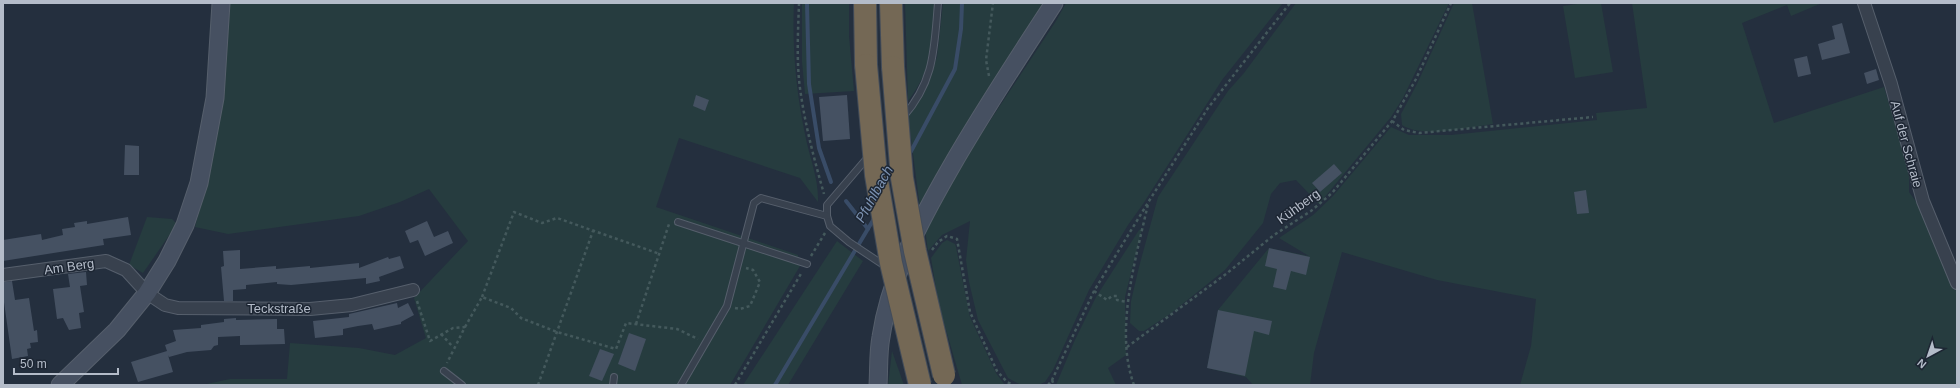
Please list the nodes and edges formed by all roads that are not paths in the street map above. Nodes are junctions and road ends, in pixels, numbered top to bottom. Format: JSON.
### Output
{"nodes":[{"id":1,"x":221,"y":3,"type":"edge"},
{"id":2,"x":865,"y":3,"type":"edge"},
{"id":3,"x":891,"y":3,"type":"edge"},
{"id":4,"x":938,"y":3,"type":"edge"},
{"id":5,"x":1054,"y":3,"type":"edge"},
{"id":6,"x":1864,"y":3,"type":"edge"},
{"id":7,"x":892,"y":130,"type":"dead end"},
{"id":8,"x":882,"y":141,"type":"dead end"},
{"id":9,"x":826,"y":216,"type":"junction"},
{"id":10,"x":678,"y":222,"type":"road end"},
{"id":11,"x":744,"y":244,"type":"junction"},
{"id":12,"x":807,"y":264,"type":"road end"},
{"id":13,"x":897,"y":273,"type":"junction"},
{"id":14,"x":3,"y":275,"type":"edge"},
{"id":15,"x":1957,"y":283,"type":"edge"},
{"id":16,"x":413,"y":290,"type":"road end"},
{"id":17,"x":147,"y":293,"type":"junction"},
{"id":18,"x":444,"y":371,"type":"road end"},
{"id":19,"x":614,"y":377,"type":"dead end"},
{"id":20,"x":946,"y":380,"type":"edge"},
{"id":21,"x":60,"y":385,"type":"edge"},
{"id":22,"x":462,"y":385,"type":"edge"},
{"id":23,"x":613,"y":385,"type":"edge"},
{"id":24,"x":681,"y":385,"type":"edge"},
{"id":25,"x":878,"y":385,"type":"edge"},
{"id":26,"x":920,"y":385,"type":"edge"}],
"edges":[{"from":1,"to":17,"type":"street"},
{"from":2,"to":26,"type":"highway","bridge":true},
{"from":3,"to":20,"type":"highway","bridge":true},
{"from":4,"to":7,"type":"lane"},
{"from":5,"to":13,"type":"street"},
{"from":6,"to":15,"type":"street","name":"Auf der Schraie"},
{"from":8,"to":9,"type":"lane"},
{"from":9,"to":11,"type":"lane"},
{"from":9,"to":13,"type":"lane"},
{"from":10,"to":11,"type":"lane"},
{"from":11,"to":12,"type":"lane"},
{"from":11,"to":24,"type":"lane"},
{"from":13,"to":25,"type":"street"},
{"from":14,"to":17,"type":"street","name":"Am Berg"},
{"from":16,"to":17,"type":"street","name":"Teckstraße"},
{"from":17,"to":21,"type":"street"},
{"from":18,"to":22,"type":"lane"},
{"from":19,"to":23,"type":"lane"}]}
